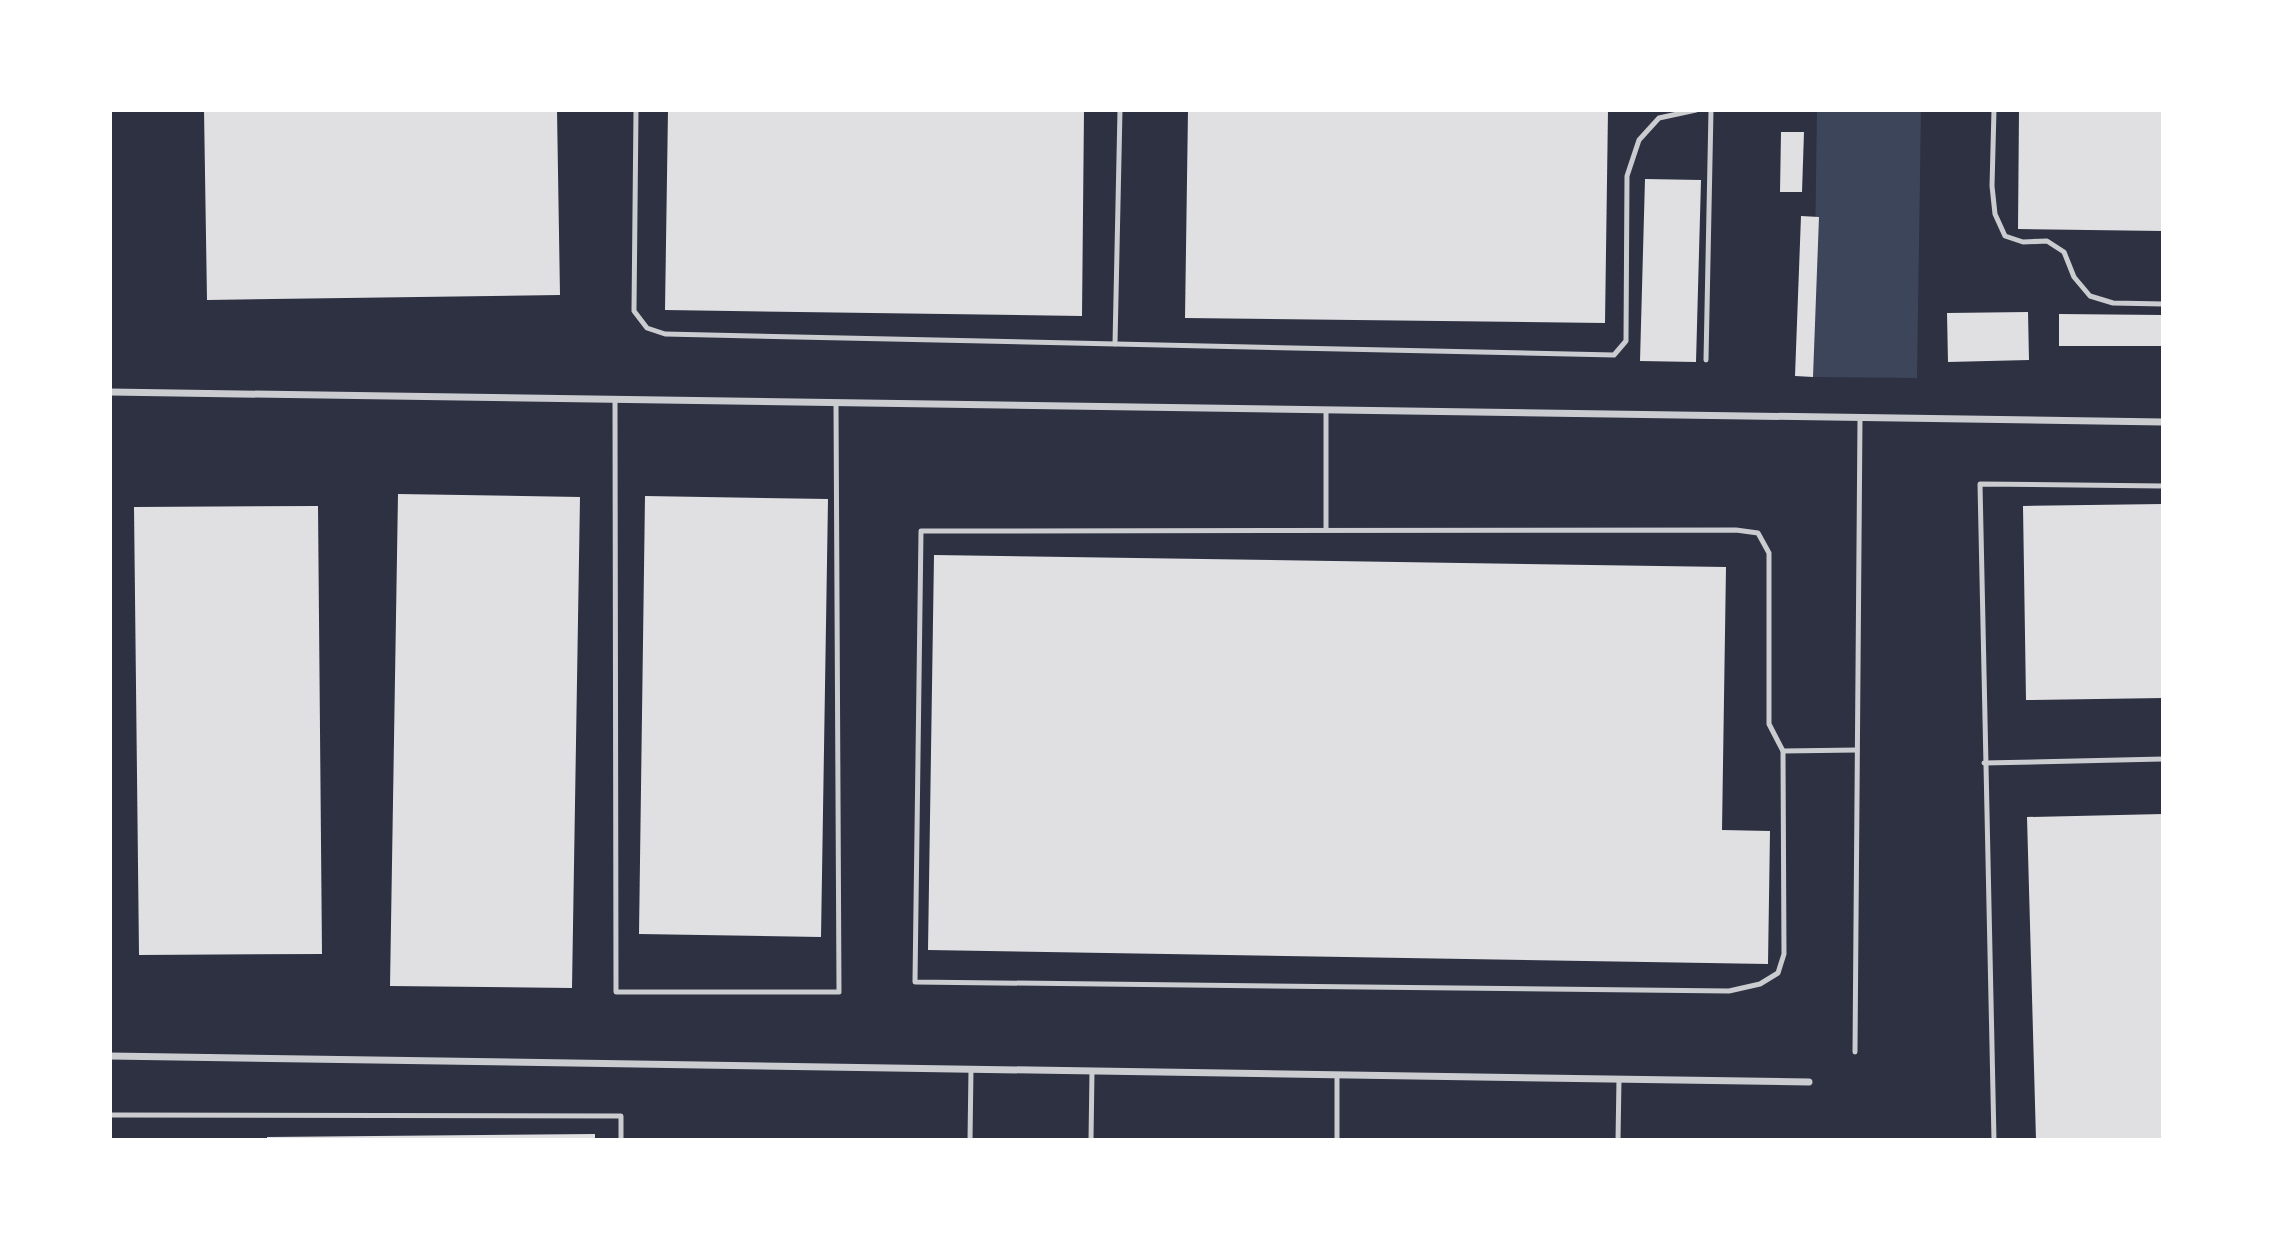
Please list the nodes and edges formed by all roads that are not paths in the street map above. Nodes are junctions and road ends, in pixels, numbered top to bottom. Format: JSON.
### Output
{"nodes":[{"id":1,"x":636,"y":110,"type":"edge"},
{"id":2,"x":1120,"y":110,"type":"edge"},
{"id":3,"x":1696,"y":110,"type":"edge"},
{"id":4,"x":1711,"y":110,"type":"edge"},
{"id":5,"x":1994,"y":110,"type":"edge"},
{"id":6,"x":2163,"y":304,"type":"edge"},
{"id":7,"x":1115,"y":344,"type":"junction"},
{"id":8,"x":1706,"y":360,"type":"dead end"},
{"id":9,"x":110,"y":391,"type":"edge"},
{"id":10,"x":615,"y":399,"type":"junction"},
{"id":11,"x":836,"y":402,"type":"junction"},
{"id":12,"x":1326,"y":410,"type":"junction"},
{"id":13,"x":1860,"y":418,"type":"junction"},
{"id":14,"x":2163,"y":422,"type":"edge"},
{"id":15,"x":2163,"y":486,"type":"edge"},
{"id":16,"x":1326,"y":530,"type":"junction"},
{"id":17,"x":1857,"y":750,"type":"junction"},
{"id":18,"x":1783,"y":751,"type":"junction"},
{"id":19,"x":2163,"y":759,"type":"edge"},
{"id":20,"x":1984,"y":763,"type":"junction"},
{"id":21,"x":1855,"y":1052,"type":"dead end"},
{"id":22,"x":110,"y":1056,"type":"edge"},
{"id":23,"x":971,"y":1069,"type":"junction"},
{"id":24,"x":1092,"y":1071,"type":"junction"},
{"id":25,"x":1337,"y":1075,"type":"junction"},
{"id":26,"x":1619,"y":1079,"type":"junction"},
{"id":27,"x":1809,"y":1082,"type":"dead end"},
{"id":28,"x":110,"y":1115,"type":"edge"},
{"id":29,"x":621,"y":1140,"type":"edge"},
{"id":30,"x":970,"y":1140,"type":"edge"},
{"id":31,"x":1091,"y":1140,"type":"edge"},
{"id":32,"x":1337,"y":1140,"type":"edge"},
{"id":33,"x":1618,"y":1140,"type":"edge"},
{"id":34,"x":1993,"y":1140,"type":"edge"}],
"edges":[{"from":1,"to":7,"type":"lane"},
{"from":2,"to":7,"type":"lane"},
{"from":3,"to":7,"type":"lane"},
{"from":4,"to":8,"type":"lane"},
{"from":5,"to":6,"type":"lane"},
{"from":9,"to":10,"type":"street"},
{"from":10,"to":11,"type":"street"},
{"from":10,"to":11,"type":"lane"},
{"from":11,"to":12,"type":"street"},
{"from":12,"to":13,"type":"street"},
{"from":12,"to":16,"type":"lane"},
{"from":13,"to":14,"type":"street"},
{"from":13,"to":17,"type":"lane"},
{"from":15,"to":20,"type":"lane"},
{"from":16,"to":18,"type":"lane"},
{"from":16,"to":18,"type":"lane"},
{"from":17,"to":18,"type":"lane"},
{"from":17,"to":21,"type":"lane"},
{"from":19,"to":20,"type":"lane"},
{"from":20,"to":34,"type":"lane"},
{"from":22,"to":23,"type":"street"},
{"from":23,"to":24,"type":"street"},
{"from":23,"to":30,"type":"lane"},
{"from":24,"to":25,"type":"street"},
{"from":24,"to":31,"type":"lane"},
{"from":25,"to":26,"type":"street"},
{"from":25,"to":32,"type":"lane"},
{"from":26,"to":27,"type":"street"},
{"from":26,"to":33,"type":"lane"},
{"from":28,"to":29,"type":"lane"}]}
